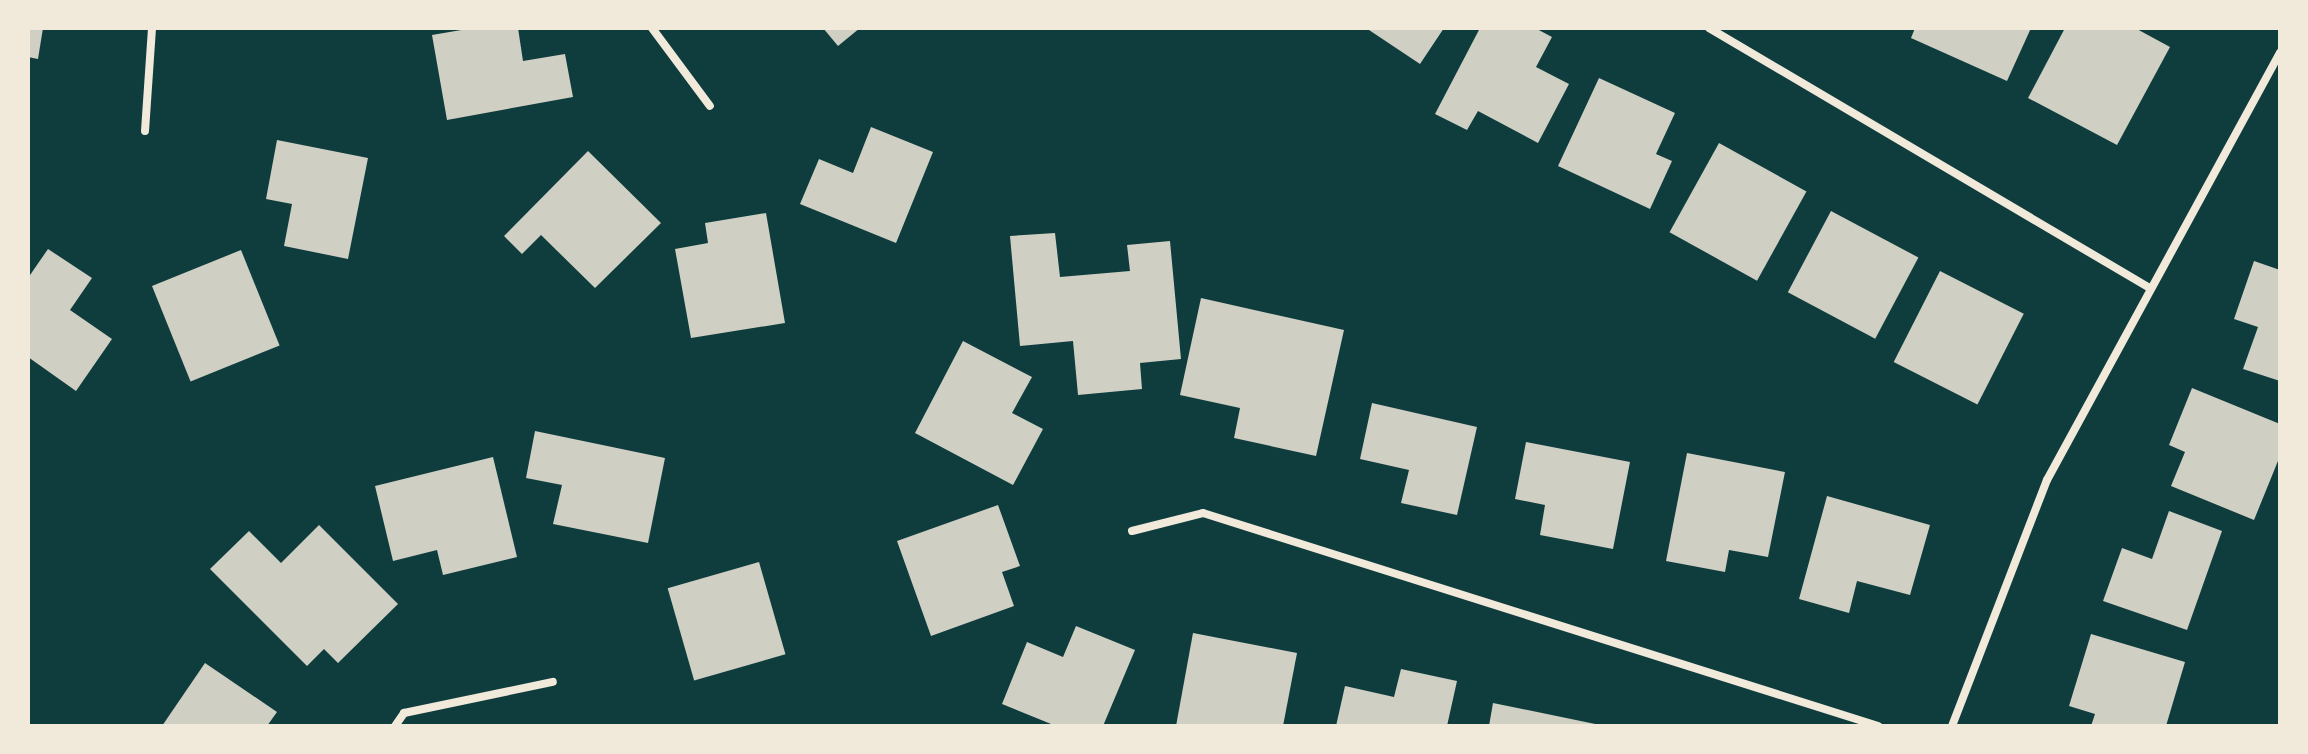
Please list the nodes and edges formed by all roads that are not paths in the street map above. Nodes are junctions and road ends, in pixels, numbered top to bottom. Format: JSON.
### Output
{"nodes":[{"id":1,"x":152,"y":28,"type":"edge"},
{"id":2,"x":652,"y":28,"type":"edge"},
{"id":3,"x":1709,"y":28,"type":"edge"},
{"id":4,"x":2280,"y":52,"type":"edge"},
{"id":5,"x":710,"y":106,"type":"dead end"},
{"id":6,"x":145,"y":131,"type":"dead end"},
{"id":7,"x":2148,"y":287,"type":"junction"},
{"id":8,"x":1132,"y":531,"type":"dead end"},
{"id":9,"x":553,"y":682,"type":"dead end"},
{"id":10,"x":395,"y":726,"type":"edge"},
{"id":11,"x":1878,"y":726,"type":"edge"},
{"id":12,"x":1952,"y":726,"type":"edge"}],
"edges":[{"from":1,"to":6,"type":"street"},
{"from":2,"to":5,"type":"street"},
{"from":3,"to":7,"type":"street"},
{"from":4,"to":7,"type":"street"},
{"from":7,"to":12,"type":"street"},
{"from":8,"to":11,"type":"street"},
{"from":9,"to":10,"type":"street"}]}
